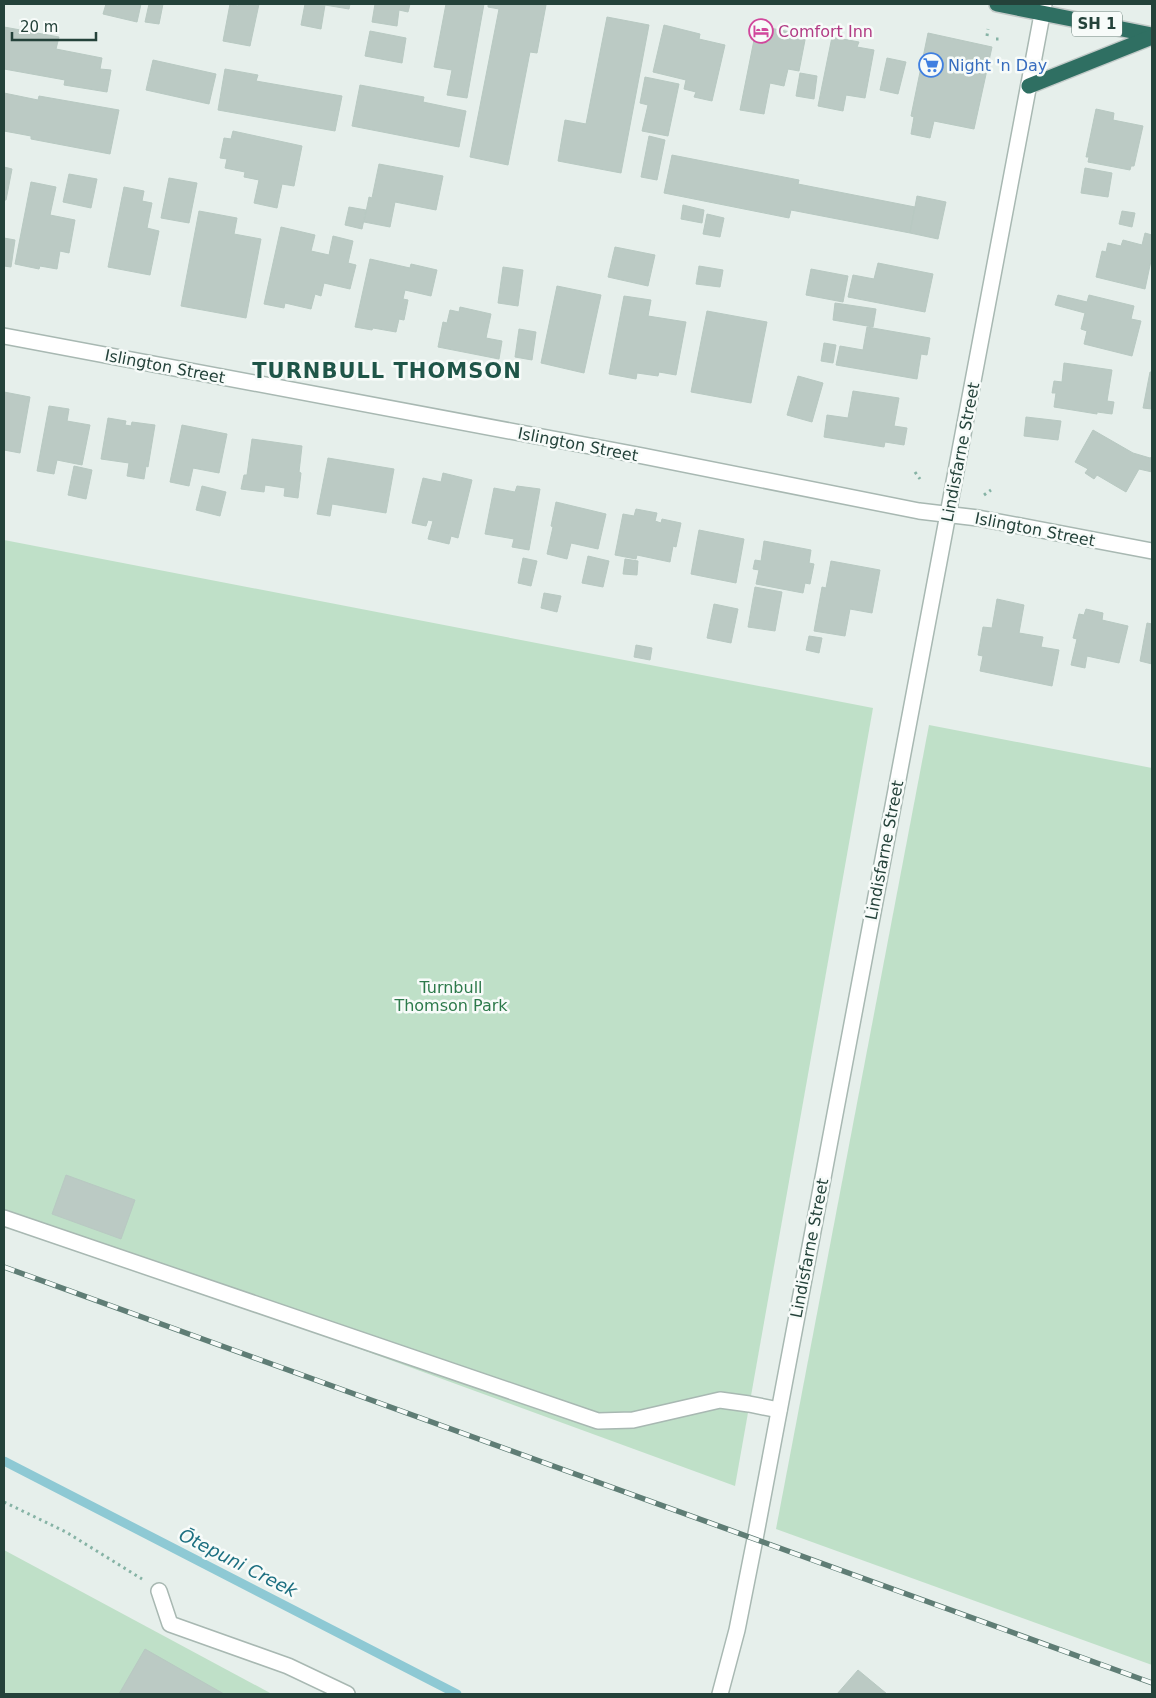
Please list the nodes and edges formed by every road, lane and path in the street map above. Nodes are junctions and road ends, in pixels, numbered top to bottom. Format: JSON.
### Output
{"nodes":[{"id":1,"x":997,"y":4,"type":"edge"},
{"id":2,"x":1043,"y":8,"type":"edge"},
{"id":3,"x":988,"y":29,"type":"dead end"},
{"id":4,"x":986,"y":36,"type":"dead end"},
{"id":5,"x":1152,"y":36,"type":"edge"},
{"id":6,"x":996,"y":39,"type":"dead end"},
{"id":7,"x":1001,"y":39,"type":"dead end"},
{"id":8,"x":1029,"y":86,"type":"junction"},
{"id":9,"x":4,"y":336,"type":"edge"},
{"id":10,"x":915,"y":472,"type":"dead end"},
{"id":11,"x":920,"y":479,"type":"dead end"},
{"id":12,"x":991,"y":490,"type":"dead end"},
{"id":13,"x":984,"y":495,"type":"dead end"},
{"id":14,"x":948,"y":514,"type":"junction"},
{"id":15,"x":1152,"y":551,"type":"edge"},
{"id":16,"x":4,"y":1218,"type":"edge"},
{"id":17,"x":779,"y":1410,"type":"junction"},
{"id":18,"x":4,"y":1502,"type":"edge"},
{"id":19,"x":159,"y":1590,"type":"joint"},
{"id":20,"x":347,"y":1694,"type":"edge"},
{"id":21,"x":720,"y":1694,"type":"edge"}],
"edges":[{"from":1,"to":2,"type":"highway","number":"SH 1"},
{"from":2,"to":5,"type":"highway","number":"SH 1"},
{"from":2,"to":8,"type":"street","name":"Lindisfarne Street"},
{"from":3,"to":4,"type":"path"},
{"from":5,"to":8,"type":"highway"},
{"from":6,"to":7,"type":"path"},
{"from":8,"to":14,"type":"street","name":"Lindisfarne Street"},
{"from":9,"to":14,"type":"street","name":"Islington Street"},
{"from":10,"to":11,"type":"path"},
{"from":12,"to":13,"type":"path"},
{"from":14,"to":15,"type":"street","name":"Islington Street"},
{"from":14,"to":17,"type":"street","name":"Lindisfarne Street"},
{"from":16,"to":17,"type":"street"},
{"from":17,"to":21,"type":"street","name":"Lindisfarne Street"},
{"from":18,"to":19,"type":"path"},
{"from":19,"to":20,"type":"street"}]}
